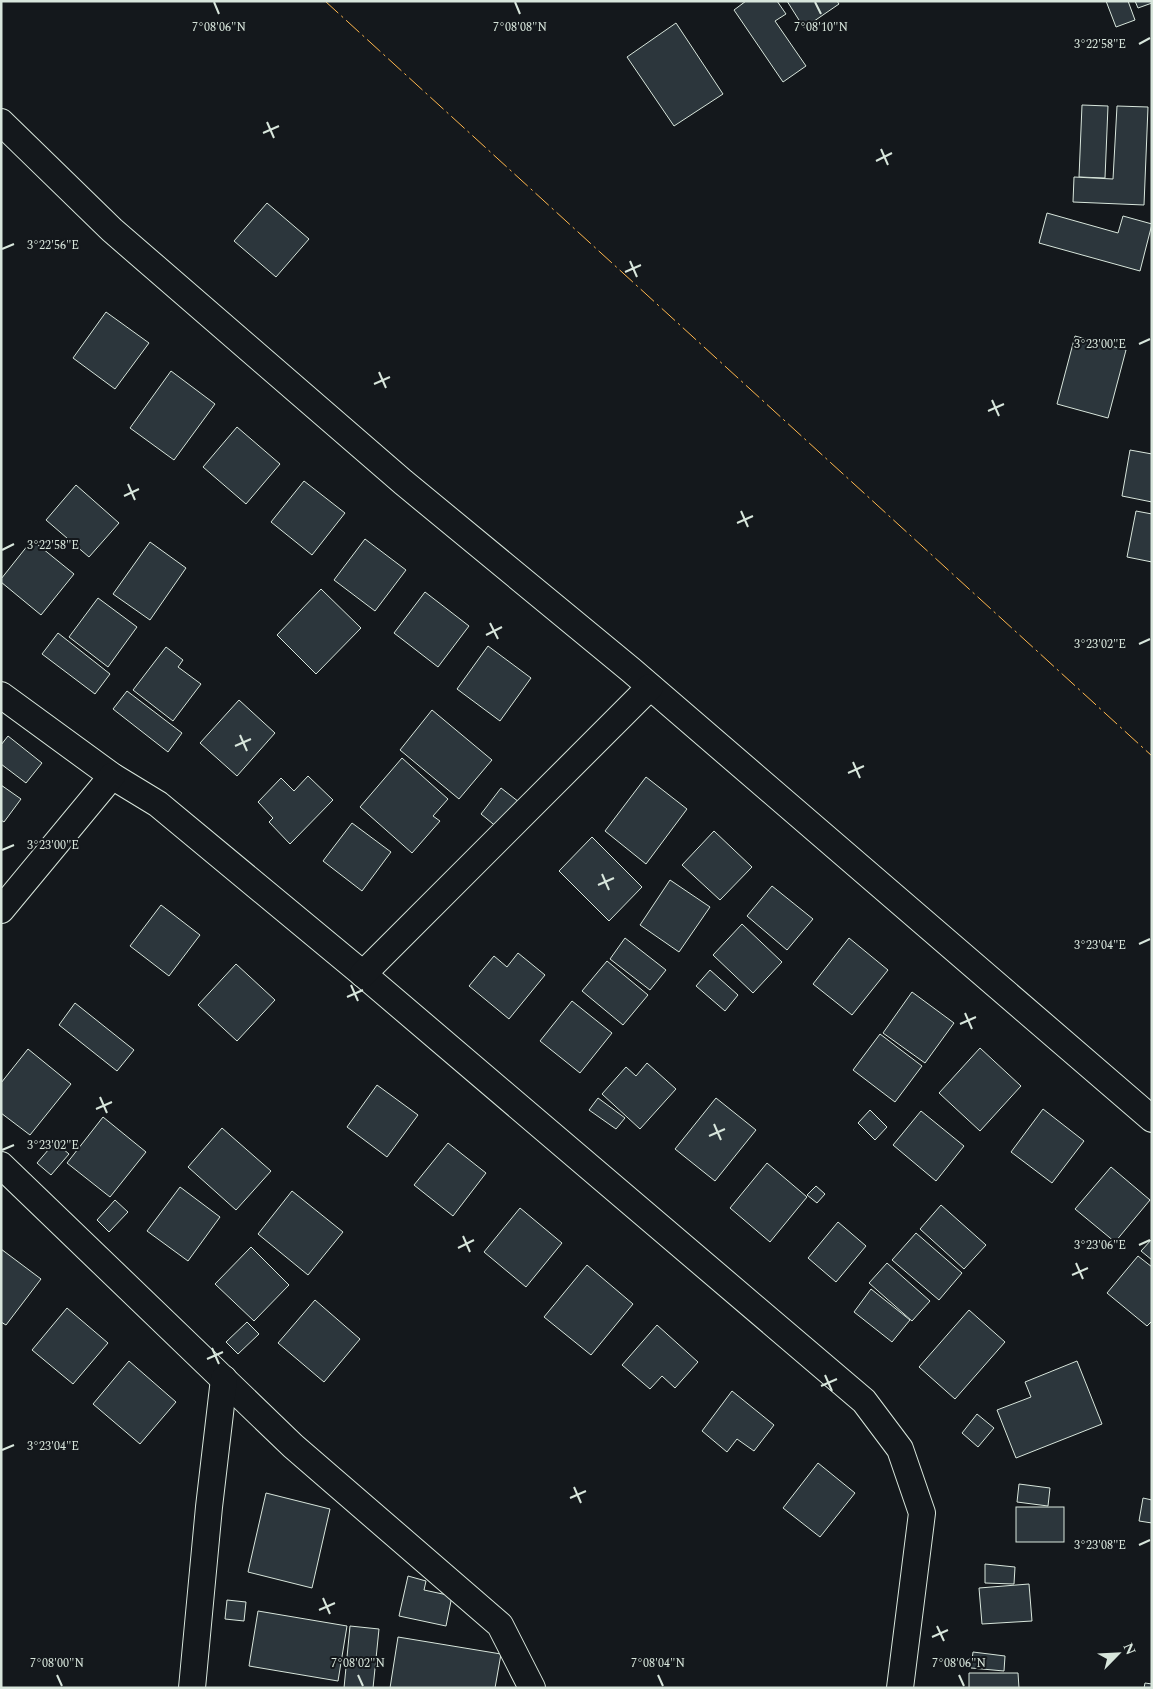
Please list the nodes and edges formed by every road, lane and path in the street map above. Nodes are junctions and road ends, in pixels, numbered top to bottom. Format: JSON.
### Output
{"nodes":[{"id":1,"x":1,"y":122,"type":"edge"},
{"id":2,"x":650,"y":687,"type":"junction"},
{"id":3,"x":1,"y":695,"type":"edge"},
{"id":4,"x":112,"y":776,"type":"junction"},
{"id":5,"x":1,"y":910,"type":"edge"},
{"id":6,"x":363,"y":974,"type":"junction"},
{"id":7,"x":1152,"y":1118,"type":"edge"},
{"id":8,"x":1,"y":1166,"type":"edge"},
{"id":9,"x":224,"y":1379,"type":"junction"},
{"id":10,"x":192,"y":1688,"type":"edge"},
{"id":11,"x":532,"y":1688,"type":"edge"},
{"id":12,"x":900,"y":1688,"type":"edge"}],
"edges":[{"from":1,"to":2,"type":"street"},
{"from":2,"to":6,"type":"street"},
{"from":2,"to":7,"type":"street"},
{"from":3,"to":4,"type":"street"},
{"from":4,"to":5,"type":"street"},
{"from":4,"to":6,"type":"street"},
{"from":6,"to":12,"type":"street"},
{"from":8,"to":9,"type":"street"},
{"from":9,"to":10,"type":"street"},
{"from":9,"to":11,"type":"street"}]}
